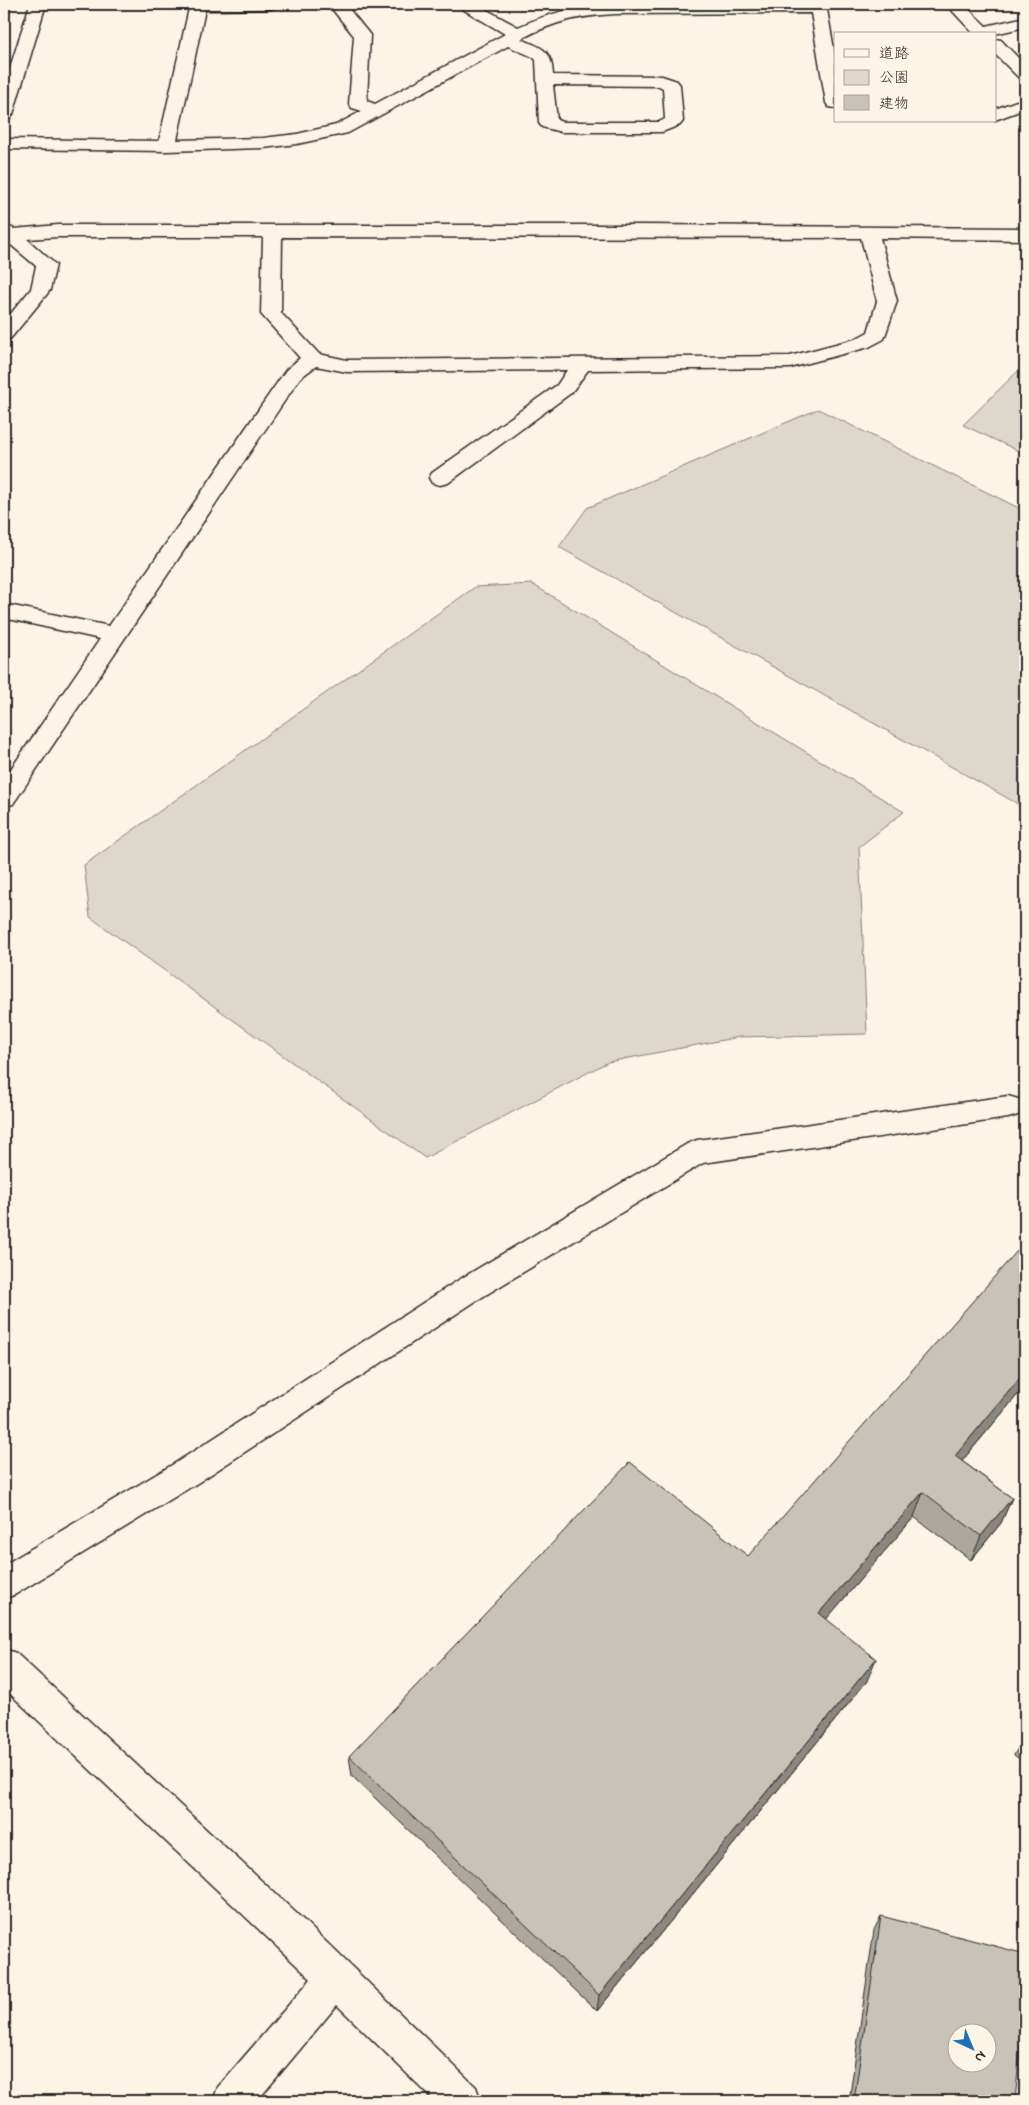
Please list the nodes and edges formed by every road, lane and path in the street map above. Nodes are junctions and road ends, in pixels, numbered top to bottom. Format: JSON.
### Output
{"nodes":[{"id":1,"x":38,"y":4,"type":"edge"},
{"id":2,"x":271,"y":4,"type":"edge"},
{"id":3,"x":336,"y":4,"type":"edge"},
{"id":4,"x":465,"y":4,"type":"edge"},
{"id":5,"x":954,"y":4,"type":"edge"},
{"id":6,"x":198,"y":5,"type":"edge"},
{"id":7,"x":818,"y":6,"type":"edge"},
{"id":8,"x":1025,"y":22,"type":"edge"},
{"id":9,"x":983,"y":32,"type":"edge"},
{"id":10,"x":988,"y":32,"type":"edge"},
{"id":11,"x":512,"y":36,"type":"junction"},
{"id":12,"x":996,"y":45,"type":"edge"},
{"id":13,"x":1025,"y":74,"type":"edge"},
{"id":14,"x":544,"y":80,"type":"junction"},
{"id":15,"x":834,"y":97,"type":"edge"},
{"id":16,"x":1025,"y":103,"type":"edge"},
{"id":17,"x":377,"y":111,"type":"junction"},
{"id":18,"x":4,"y":114,"type":"edge"},
{"id":19,"x":996,"y":115,"type":"edge"},
{"id":20,"x":4,"y":144,"type":"edge"},
{"id":21,"x":167,"y":146,"type":"junction"},
{"id":22,"x":273,"y":230,"type":"junction"},
{"id":23,"x":7,"y":232,"type":"edge"},
{"id":24,"x":869,"y":232,"type":"junction"},
{"id":25,"x":1025,"y":234,"type":"edge"},
{"id":26,"x":4,"y":334,"type":"edge"},
{"id":27,"x":312,"y":359,"type":"junction"},
{"id":28,"x":582,"y":364,"type":"junction"},
{"id":29,"x":440,"y":478,"type":"dead end"},
{"id":30,"x":4,"y":611,"type":"edge"},
{"id":31,"x":116,"y":635,"type":"junction"},
{"id":32,"x":4,"y":798,"type":"edge"},
{"id":33,"x":1008,"y":1107,"type":"dead end"},
{"id":34,"x":4,"y":1583,"type":"edge"},
{"id":35,"x":4,"y":1665,"type":"edge"},
{"id":36,"x":336,"y":1978,"type":"junction"},
{"id":37,"x":232,"y":2101,"type":"edge"},
{"id":38,"x":462,"y":2101,"type":"edge"}],
"edges":[{"from":1,"to":18,"type":"street"},
{"from":2,"to":6,"type":"street"},
{"from":3,"to":17,"type":"street"},
{"from":4,"to":11,"type":"street"},
{"from":5,"to":9,"type":"street"},
{"from":6,"to":21,"type":"street"},
{"from":7,"to":11,"type":"street"},
{"from":7,"to":15,"type":"street"},
{"from":8,"to":10,"type":"street"},
{"from":11,"to":14,"type":"street"},
{"from":11,"to":17,"type":"street"},
{"from":12,"to":13,"type":"street"},
{"from":14,"to":14,"type":"street"},
{"from":16,"to":19,"type":"street"},
{"from":17,"to":21,"type":"street"},
{"from":20,"to":21,"type":"street"},
{"from":22,"to":23,"type":"street"},
{"from":22,"to":24,"type":"street"},
{"from":22,"to":27,"type":"street"},
{"from":23,"to":26,"type":"street"},
{"from":24,"to":25,"type":"street"},
{"from":24,"to":28,"type":"street"},
{"from":27,"to":28,"type":"street"},
{"from":27,"to":31,"type":"street"},
{"from":28,"to":29,"type":"street"},
{"from":30,"to":31,"type":"street"},
{"from":31,"to":32,"type":"street"},
{"from":33,"to":34,"type":"street"},
{"from":35,"to":36,"type":"street"},
{"from":36,"to":37,"type":"street"},
{"from":36,"to":38,"type":"street"}]}
